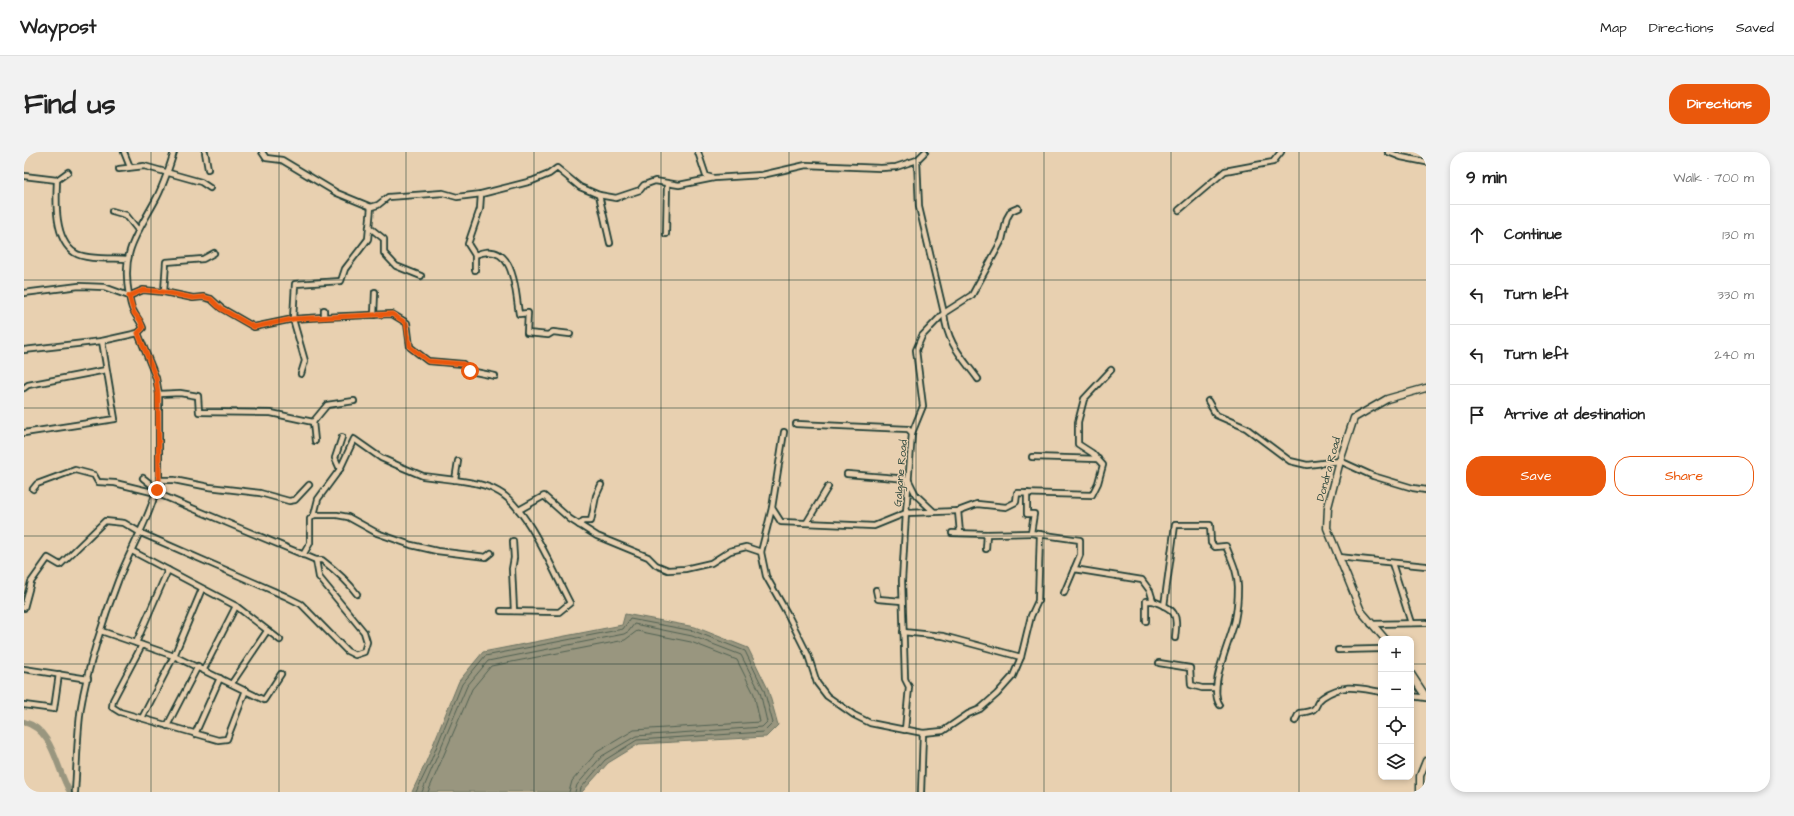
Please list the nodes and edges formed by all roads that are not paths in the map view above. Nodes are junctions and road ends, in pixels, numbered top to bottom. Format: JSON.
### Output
{"nodes":[{"id":1,"x":124,"y":152,"type":"edge"},
{"id":2,"x":174,"y":152,"type":"edge"},
{"id":3,"x":205,"y":152,"type":"edge"},
{"id":4,"x":262,"y":152,"type":"edge"},
{"id":5,"x":698,"y":152,"type":"edge"},
{"id":6,"x":925,"y":152,"type":"edge"},
{"id":7,"x":1281,"y":152,"type":"edge"},
{"id":8,"x":1388,"y":152,"type":"edge"},
{"id":9,"x":917,"y":160,"type":"junction"},
{"id":10,"x":1426,"y":162,"type":"edge"},
{"id":11,"x":130,"y":167,"type":"junction"},
{"id":12,"x":119,"y":169,"type":"dead end"},
{"id":13,"x":208,"y":169,"type":"dead end"},
{"id":14,"x":168,"y":171,"type":"junction"},
{"id":15,"x":68,"y":172,"type":"dead end"},
{"id":16,"x":24,"y":176,"type":"edge"},
{"id":17,"x":714,"y":178,"type":"junction"},
{"id":18,"x":57,"y":180,"type":"junction"},
{"id":19,"x":667,"y":184,"type":"junction"},
{"id":20,"x":210,"y":188,"type":"dead end"},
{"id":21,"x":481,"y":194,"type":"junction"},
{"id":22,"x":599,"y":195,"type":"junction"},
{"id":23,"x":371,"y":207,"type":"junction"},
{"id":24,"x":1018,"y":208,"type":"dead end"},
{"id":25,"x":1179,"y":210,"type":"dead end"},
{"id":26,"x":112,"y":211,"type":"dead end"},
{"id":27,"x":369,"y":226,"type":"junction"},
{"id":28,"x":138,"y":230,"type":"junction"},
{"id":29,"x":666,"y":234,"type":"dead end"},
{"id":30,"x":610,"y":243,"type":"dead end"},
{"id":31,"x":214,"y":253,"type":"dead end"},
{"id":32,"x":474,"y":255,"type":"junction"},
{"id":33,"x":127,"y":259,"type":"junction"},
{"id":34,"x":475,"y":270,"type":"dead end"},
{"id":35,"x":421,"y":276,"type":"dead end"},
{"id":36,"x":164,"y":292,"type":"junction"},
{"id":37,"x":375,"y":292,"type":"dead end"},
{"id":38,"x":24,"y":294,"type":"edge"},
{"id":39,"x":129,"y":296,"type":"junction"},
{"id":40,"x":324,"y":310,"type":"dead end"},
{"id":41,"x":944,"y":313,"type":"junction"},
{"id":42,"x":374,"y":314,"type":"junction"},
{"id":43,"x":324,"y":317,"type":"junction"},
{"id":44,"x":293,"y":319,"type":"junction"},
{"id":45,"x":138,"y":333,"type":"junction"},
{"id":46,"x":570,"y":334,"type":"dead end"},
{"id":47,"x":102,"y":341,"type":"junction"},
{"id":48,"x":24,"y":350,"type":"edge"},
{"id":49,"x":106,"y":370,"type":"junction"},
{"id":50,"x":1110,"y":370,"type":"dead end"},
{"id":51,"x":302,"y":374,"type":"dead end"},
{"id":52,"x":495,"y":376,"type":"dead end"},
{"id":53,"x":978,"y":379,"type":"dead end"},
{"id":54,"x":24,"y":388,"type":"edge"},
{"id":55,"x":1426,"y":388,"type":"edge"},
{"id":56,"x":158,"y":394,"type":"junction"},
{"id":57,"x":1208,"y":400,"type":"dead end"},
{"id":58,"x":354,"y":402,"type":"dead end"},
{"id":59,"x":313,"y":422,"type":"junction"},
{"id":60,"x":796,"y":424,"type":"dead end"},
{"id":61,"x":784,"y":432,"type":"dead end"},
{"id":62,"x":24,"y":433,"type":"edge"},
{"id":63,"x":912,"y":433,"type":"junction"},
{"id":64,"x":342,"y":437,"type":"dead end"},
{"id":65,"x":315,"y":441,"type":"dead end"},
{"id":66,"x":1032,"y":457,"type":"dead end"},
{"id":67,"x":1098,"y":459,"type":"junction"},
{"id":68,"x":458,"y":461,"type":"dead end"},
{"id":69,"x":1340,"y":461,"type":"junction"},
{"id":70,"x":340,"y":469,"type":"junction"},
{"id":71,"x":846,"y":474,"type":"dead end"},
{"id":72,"x":144,"y":478,"type":"dead end"},
{"id":73,"x":908,"y":479,"type":"junction"},
{"id":74,"x":159,"y":480,"type":"junction"},
{"id":75,"x":455,"y":480,"type":"junction"},
{"id":76,"x":309,"y":485,"type":"dead end"},
{"id":77,"x":601,"y":485,"type":"dead end"},
{"id":78,"x":828,"y":487,"type":"dead end"},
{"id":79,"x":33,"y":489,"type":"dead end"},
{"id":80,"x":1426,"y":490,"type":"edge"},
{"id":81,"x":156,"y":491,"type":"junction"},
{"id":82,"x":1027,"y":493,"type":"junction"},
{"id":83,"x":772,"y":508,"type":"junction"},
{"id":84,"x":519,"y":510,"type":"junction"},
{"id":85,"x":958,"y":511,"type":"junction"},
{"id":86,"x":934,"y":512,"type":"junction"},
{"id":87,"x":906,"y":513,"type":"junction"},
{"id":88,"x":314,"y":515,"type":"junction"},
{"id":89,"x":807,"y":522,"type":"junction"},
{"id":90,"x":579,"y":525,"type":"junction"},
{"id":91,"x":141,"y":532,"type":"junction"},
{"id":92,"x":952,"y":533,"type":"dead end"},
{"id":93,"x":960,"y":533,"type":"junction"},
{"id":94,"x":1031,"y":533,"type":"junction"},
{"id":95,"x":987,"y":534,"type":"junction"},
{"id":96,"x":1040,"y":534,"type":"junction"},
{"id":97,"x":513,"y":541,"type":"dead end"},
{"id":98,"x":986,"y":549,"type":"dead end"},
{"id":99,"x":132,"y":551,"type":"junction"},
{"id":100,"x":761,"y":552,"type":"junction"},
{"id":101,"x":491,"y":553,"type":"dead end"},
{"id":102,"x":303,"y":555,"type":"junction"},
{"id":103,"x":1338,"y":557,"type":"junction"},
{"id":104,"x":316,"y":560,"type":"junction"},
{"id":105,"x":1392,"y":563,"type":"junction"},
{"id":106,"x":1426,"y":566,"type":"edge"},
{"id":107,"x":1074,"y":569,"type":"junction"},
{"id":108,"x":168,"y":570,"type":"junction"},
{"id":109,"x":202,"y":589,"type":"junction"},
{"id":110,"x":876,"y":590,"type":"dead end"},
{"id":111,"x":1064,"y":593,"type":"dead end"},
{"id":112,"x":357,"y":594,"type":"dead end"},
{"id":113,"x":902,"y":601,"type":"junction"},
{"id":114,"x":1153,"y":601,"type":"junction"},
{"id":115,"x":236,"y":606,"type":"junction"},
{"id":116,"x":1164,"y":606,"type":"junction"},
{"id":117,"x":24,"y":608,"type":"edge"},
{"id":118,"x":501,"y":611,"type":"dead end"},
{"id":119,"x":514,"y":611,"type":"junction"},
{"id":120,"x":1146,"y":621,"type":"dead end"},
{"id":121,"x":1426,"y":623,"type":"edge"},
{"id":122,"x":1371,"y":624,"type":"junction"},
{"id":123,"x":1411,"y":624,"type":"junction"},
{"id":124,"x":101,"y":631,"type":"junction"},
{"id":125,"x":267,"y":631,"type":"junction"},
{"id":126,"x":903,"y":632,"type":"junction"},
{"id":127,"x":1382,"y":636,"type":"edge"},
{"id":128,"x":1175,"y":638,"type":"dead end"},
{"id":129,"x":280,"y":640,"type":"dead end"},
{"id":130,"x":136,"y":643,"type":"junction"},
{"id":131,"x":142,"y":645,"type":"junction"},
{"id":132,"x":1378,"y":649,"type":"edge"},
{"id":133,"x":1338,"y":650,"type":"dead end"},
{"id":134,"x":174,"y":656,"type":"junction"},
{"id":135,"x":1021,"y":657,"type":"junction"},
{"id":136,"x":1159,"y":663,"type":"dead end"},
{"id":137,"x":198,"y":666,"type":"junction"},
{"id":138,"x":24,"y":669,"type":"edge"},
{"id":139,"x":204,"y":669,"type":"junction"},
{"id":140,"x":59,"y":674,"type":"junction"},
{"id":141,"x":281,"y":674,"type":"dead end"},
{"id":142,"x":1414,"y":677,"type":"edge"},
{"id":143,"x":220,"y":678,"type":"junction"},
{"id":144,"x":88,"y":679,"type":"junction"},
{"id":145,"x":232,"y":684,"type":"junction"},
{"id":146,"x":1216,"y":688,"type":"junction"},
{"id":147,"x":1424,"y":688,"type":"edge"},
{"id":148,"x":246,"y":690,"type":"junction"},
{"id":149,"x":1378,"y":692,"type":"edge"},
{"id":150,"x":1414,"y":696,"type":"edge"},
{"id":151,"x":1426,"y":697,"type":"edge"},
{"id":152,"x":839,"y":704,"type":"dead end"},
{"id":153,"x":24,"y":705,"type":"edge"},
{"id":154,"x":1220,"y":705,"type":"dead end"},
{"id":155,"x":142,"y":718,"type":"junction"},
{"id":156,"x":1295,"y":721,"type":"dead end"},
{"id":157,"x":167,"y":726,"type":"junction"},
{"id":158,"x":905,"y":730,"type":"junction"},
{"id":159,"x":923,"y":733,"type":"junction"},
{"id":160,"x":195,"y":734,"type":"junction"},
{"id":161,"x":1426,"y":761,"type":"edge"},
{"id":162,"x":1423,"y":776,"type":"edge"},
{"id":163,"x":75,"y":790,"type":"edge"},
{"id":164,"x":921,"y":792,"type":"edge"},
{"id":165,"x":1420,"y":792,"type":"edge"}],
"edges":[{"from":1,"to":11,"type":"street"},
{"from":2,"to":14,"type":"street"},
{"from":3,"to":13,"type":"street"},
{"from":4,"to":23,"type":"street"},
{"from":5,"to":17,"type":"street"},
{"from":6,"to":9,"type":"street"},
{"from":7,"to":25,"type":"street"},
{"from":8,"to":10,"type":"street"},
{"from":9,"to":17,"type":"street"},
{"from":9,"to":41,"type":"street"},
{"from":11,"to":12,"type":"street"},
{"from":11,"to":14,"type":"street"},
{"from":14,"to":20,"type":"street"},
{"from":14,"to":28,"type":"street"},
{"from":15,"to":18,"type":"street"},
{"from":16,"to":18,"type":"street"},
{"from":17,"to":19,"type":"street"},
{"from":18,"to":33,"type":"street"},
{"from":19,"to":22,"type":"street"},
{"from":19,"to":29,"type":"street"},
{"from":21,"to":22,"type":"street"},
{"from":21,"to":23,"type":"street"},
{"from":21,"to":32,"type":"street"},
{"from":22,"to":30,"type":"street"},
{"from":23,"to":27,"type":"street"},
{"from":24,"to":41,"type":"street","name":"Galgane Road"},
{"from":26,"to":28,"type":"street"},
{"from":27,"to":35,"type":"street"},
{"from":27,"to":44,"type":"street"},
{"from":28,"to":33,"type":"street"},
{"from":31,"to":36,"type":"street"},
{"from":32,"to":34,"type":"street"},
{"from":32,"to":46,"type":"street"},
{"from":33,"to":39,"type":"street"},
{"from":36,"to":39,"type":"street"},
{"from":36,"to":44,"type":"street"},
{"from":37,"to":42,"type":"street"},
{"from":38,"to":39,"type":"street"},
{"from":39,"to":45,"type":"street"},
{"from":40,"to":43,"type":"street"},
{"from":41,"to":53,"type":"street"},
{"from":41,"to":63,"type":"street","name":"Galgane Road"},
{"from":42,"to":43,"type":"street"},
{"from":42,"to":52,"type":"street"},
{"from":43,"to":44,"type":"street"},
{"from":44,"to":51,"type":"street"},
{"from":45,"to":47,"type":"street"},
{"from":45,"to":56,"type":"street"},
{"from":47,"to":48,"type":"street"},
{"from":47,"to":49,"type":"street"},
{"from":49,"to":54,"type":"street"},
{"from":49,"to":62,"type":"street"},
{"from":50,"to":67,"type":"street"},
{"from":55,"to":69,"type":"street","name":"Dondra Road"},
{"from":56,"to":59,"type":"street"},
{"from":56,"to":74,"type":"street"},
{"from":57,"to":69,"type":"street"},
{"from":58,"to":59,"type":"street"},
{"from":59,"to":65,"type":"street"},
{"from":60,"to":63,"type":"street"},
{"from":61,"to":83,"type":"street"},
{"from":63,"to":73,"type":"street","name":"Galgane Road"},
{"from":64,"to":70,"type":"street"},
{"from":66,"to":67,"type":"street"},
{"from":67,"to":82,"type":"street"},
{"from":68,"to":75,"type":"street"},
{"from":69,"to":80,"type":"street"},
{"from":69,"to":103,"type":"street","name":"Dondra Road"},
{"from":70,"to":75,"type":"street"},
{"from":70,"to":88,"type":"street"},
{"from":71,"to":73,"type":"street"},
{"from":72,"to":81,"type":"street"},
{"from":73,"to":86,"type":"street"},
{"from":73,"to":87,"type":"street","name":"Galgane Road"},
{"from":74,"to":76,"type":"street"},
{"from":74,"to":81,"type":"street"},
{"from":75,"to":84,"type":"street"},
{"from":77,"to":90,"type":"street"},
{"from":78,"to":89,"type":"street"},
{"from":79,"to":81,"type":"street"},
{"from":81,"to":91,"type":"street"},
{"from":81,"to":102,"type":"street"},
{"from":82,"to":85,"type":"street"},
{"from":82,"to":94,"type":"street"},
{"from":83,"to":89,"type":"street"},
{"from":83,"to":100,"type":"street"},
{"from":84,"to":90,"type":"street"},
{"from":84,"to":119,"type":"street"},
{"from":85,"to":86,"type":"street"},
{"from":85,"to":93,"type":"street"},
{"from":86,"to":87,"type":"street"},
{"from":87,"to":89,"type":"street"},
{"from":87,"to":113,"type":"street","name":"Galgane Road"},
{"from":88,"to":101,"type":"street"},
{"from":88,"to":102,"type":"street"},
{"from":90,"to":100,"type":"street"},
{"from":91,"to":99,"type":"street"},
{"from":91,"to":104,"type":"street"},
{"from":91,"to":117,"type":"street"},
{"from":92,"to":93,"type":"street"},
{"from":93,"to":95,"type":"street"},
{"from":94,"to":95,"type":"street"},
{"from":94,"to":96,"type":"street"},
{"from":95,"to":98,"type":"street"},
{"from":96,"to":107,"type":"street"},
{"from":96,"to":135,"type":"street"},
{"from":97,"to":119,"type":"street"},
{"from":99,"to":108,"type":"street"},
{"from":99,"to":124,"type":"street"},
{"from":100,"to":158,"type":"street"},
{"from":102,"to":104,"type":"street"},
{"from":103,"to":105,"type":"street"},
{"from":103,"to":122,"type":"street","name":"Dondra Road"},
{"from":104,"to":112,"type":"street"},
{"from":105,"to":106,"type":"street"},
{"from":105,"to":123,"type":"street"},
{"from":107,"to":111,"type":"street"},
{"from":107,"to":114,"type":"street"},
{"from":108,"to":109,"type":"street"},
{"from":108,"to":130,"type":"street"},
{"from":109,"to":115,"type":"street"},
{"from":109,"to":134,"type":"street"},
{"from":110,"to":113,"type":"street"},
{"from":113,"to":126,"type":"street","name":"Galgane Road"},
{"from":114,"to":116,"type":"street"},
{"from":114,"to":120,"type":"street"},
{"from":115,"to":125,"type":"street"},
{"from":115,"to":139,"type":"street"},
{"from":116,"to":128,"type":"street"},
{"from":116,"to":146,"type":"street"},
{"from":118,"to":119,"type":"street"},
{"from":121,"to":123,"type":"street"},
{"from":122,"to":123,"type":"street"},
{"from":122,"to":127,"type":"street","name":"Dondra Road"},
{"from":124,"to":130,"type":"street"},
{"from":124,"to":144,"type":"street"},
{"from":125,"to":129,"type":"street"},
{"from":125,"to":145,"type":"street"},
{"from":126,"to":135,"type":"street"},
{"from":126,"to":158,"type":"street","name":"Galgane Road"},
{"from":130,"to":131,"type":"street"},
{"from":131,"to":134,"type":"street"},
{"from":131,"to":155,"type":"street"},
{"from":132,"to":133,"type":"street"},
{"from":134,"to":137,"type":"street"},
{"from":134,"to":155,"type":"street"},
{"from":135,"to":159,"type":"street"},
{"from":136,"to":146,"type":"street"},
{"from":137,"to":139,"type":"street"},
{"from":137,"to":157,"type":"street"},
{"from":138,"to":140,"type":"street"},
{"from":139,"to":143,"type":"street"},
{"from":140,"to":144,"type":"street"},
{"from":140,"to":153,"type":"street"},
{"from":141,"to":148,"type":"street"},
{"from":142,"to":147,"type":"street"},
{"from":143,"to":145,"type":"street"},
{"from":143,"to":160,"type":"street"},
{"from":144,"to":163,"type":"street"},
{"from":145,"to":148,"type":"street"},
{"from":146,"to":154,"type":"street"},
{"from":147,"to":151,"type":"street"},
{"from":148,"to":160,"type":"street"},
{"from":149,"to":156,"type":"street"},
{"from":150,"to":151,"type":"street"},
{"from":152,"to":158,"type":"street"},
{"from":155,"to":157,"type":"street"},
{"from":157,"to":160,"type":"street"},
{"from":158,"to":159,"type":"street"},
{"from":159,"to":164,"type":"street"},
{"from":161,"to":162,"type":"street"},
{"from":162,"to":165,"type":"street"}]}
